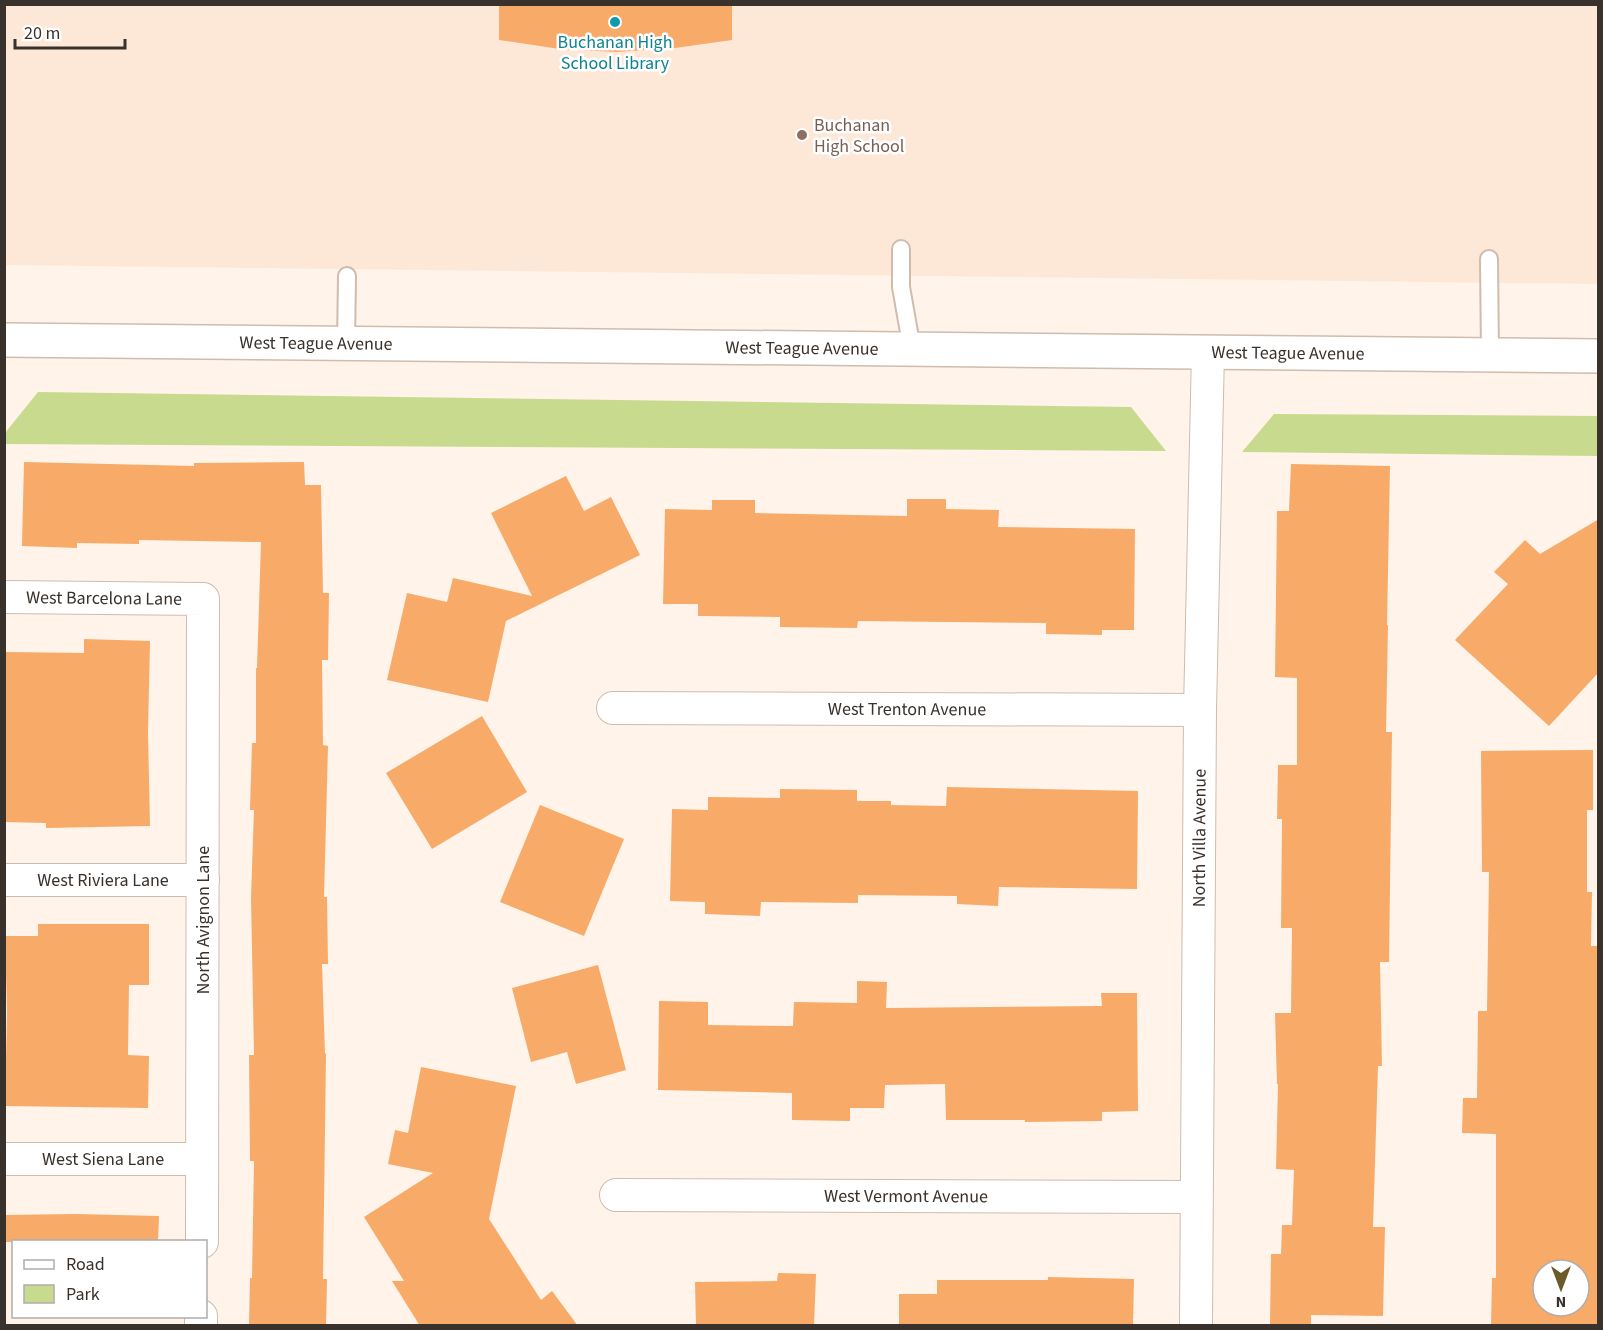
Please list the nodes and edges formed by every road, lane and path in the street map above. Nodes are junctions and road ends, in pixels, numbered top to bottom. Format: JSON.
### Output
{"nodes":[{"id":1,"x":901,"y":249,"type":"dead end"},
{"id":2,"x":1489,"y":260,"type":"dead end"},
{"id":3,"x":347,"y":276,"type":"dead end"},
{"id":4,"x":4,"y":340,"type":"edge"},
{"id":5,"x":346,"y":344,"type":"junction"},
{"id":6,"x":912,"y":350,"type":"junction"},
{"id":7,"x":1208,"y":352,"type":"junction"},
{"id":8,"x":1490,"y":355,"type":"junction"},
{"id":9,"x":1599,"y":356,"type":"edge"},
{"id":10,"x":4,"y":597,"type":"edge"},
{"id":11,"x":203,"y":599,"type":"joint"},
{"id":12,"x":613,"y":708,"type":"dead end"},
{"id":13,"x":1200,"y":710,"type":"junction"},
{"id":14,"x":4,"y":880,"type":"edge"},
{"id":15,"x":203,"y":880,"type":"junction"},
{"id":16,"x":4,"y":1159,"type":"edge"},
{"id":17,"x":202,"y":1159,"type":"junction"},
{"id":18,"x":616,"y":1195,"type":"dead end"},
{"id":19,"x":1196,"y":1197,"type":"junction"},
{"id":20,"x":202,"y":1240,"type":"edge"},
{"id":21,"x":1196,"y":1326,"type":"edge"}],
"edges":[{"from":1,"to":6,"type":"lane"},
{"from":2,"to":8,"type":"lane"},
{"from":3,"to":5,"type":"lane"},
{"from":4,"to":5,"type":"street","name":"West Teague Avenue"},
{"from":5,"to":6,"type":"street","name":"West Teague Avenue"},
{"from":6,"to":7,"type":"street","name":"West Teague Avenue"},
{"from":7,"to":8,"type":"street","name":"West Teague Avenue"},
{"from":7,"to":13,"type":"street","name":"North Villa Avenue"},
{"from":8,"to":9,"type":"street","name":"West Teague Avenue"},
{"from":10,"to":11,"type":"street","name":"West Barcelona Lane"},
{"from":11,"to":15,"type":"street","name":"North Avignon Lane"},
{"from":12,"to":13,"type":"street","name":"West Trenton Avenue"},
{"from":13,"to":19,"type":"street","name":"North Villa Avenue"},
{"from":14,"to":15,"type":"street","name":"West Riviera Lane"},
{"from":15,"to":17,"type":"street","name":"North Avignon Lane"},
{"from":16,"to":17,"type":"street","name":"West Siena Lane"},
{"from":17,"to":20,"type":"street","name":"North Avignon Lane"},
{"from":18,"to":19,"type":"street","name":"West Vermont Avenue"},
{"from":19,"to":21,"type":"street","name":"North Villa Avenue"}]}
